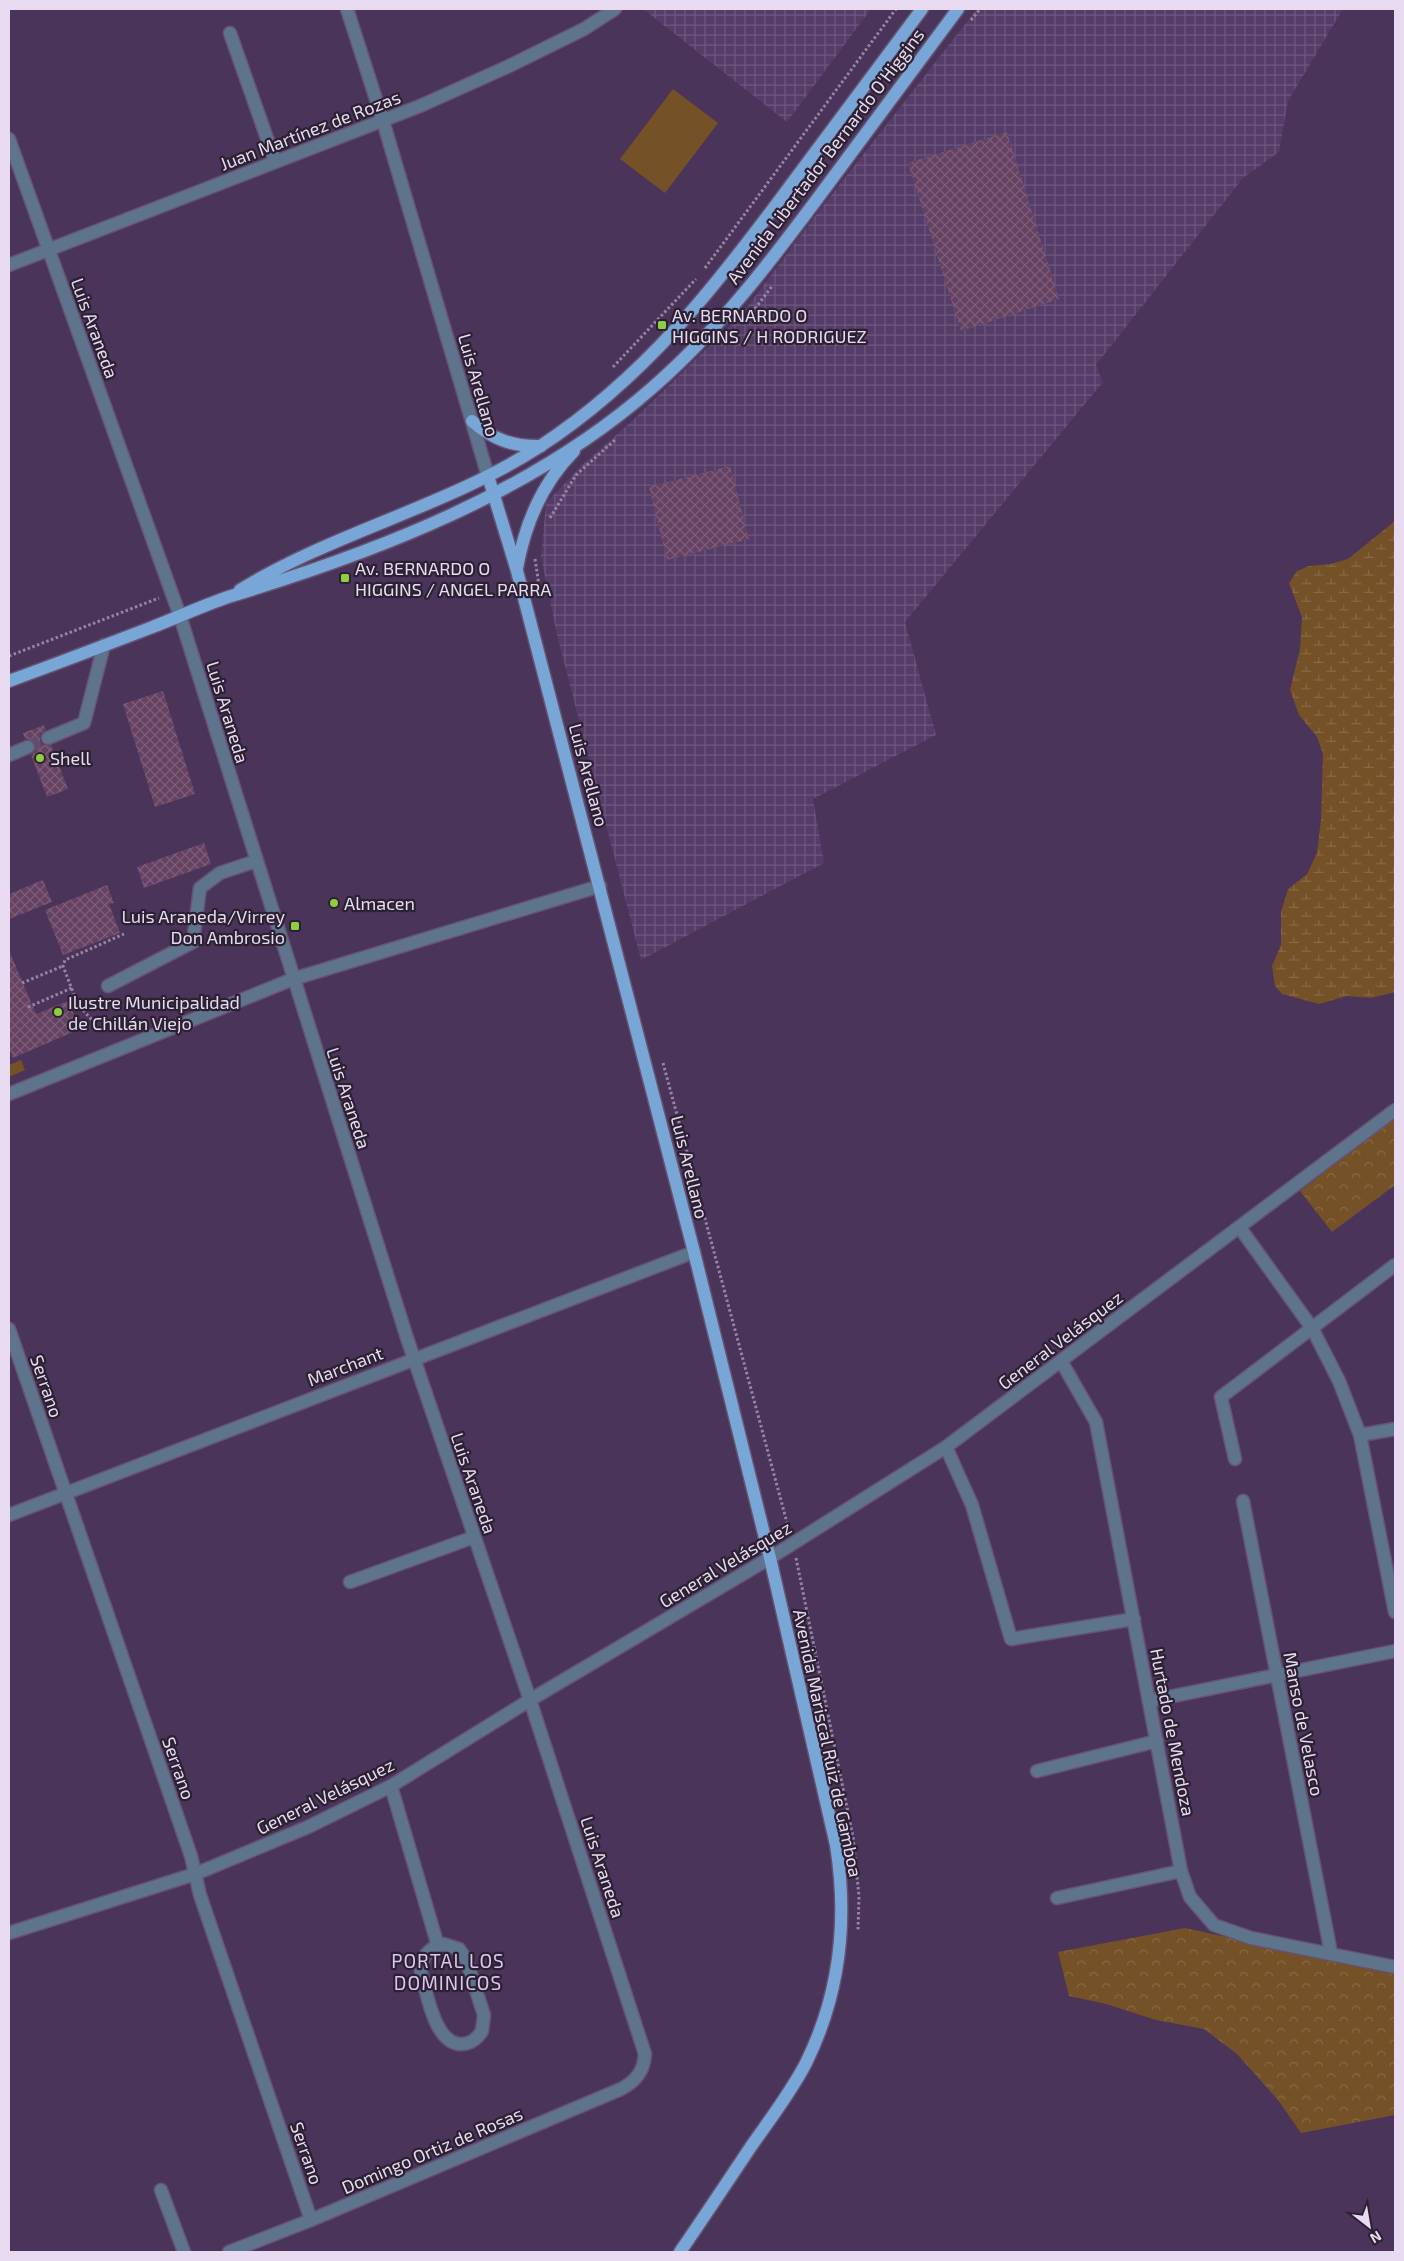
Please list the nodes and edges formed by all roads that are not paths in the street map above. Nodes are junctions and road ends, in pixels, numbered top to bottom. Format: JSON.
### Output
{"nodes":[{"id":1,"x":346,"y":9,"type":"edge"},
{"id":2,"x":615,"y":9,"type":"edge"},
{"id":3,"x":922,"y":9,"type":"edge"},
{"id":4,"x":958,"y":9,"type":"edge"},
{"id":5,"x":230,"y":33,"type":"dead end"},
{"id":6,"x":383,"y":121,"type":"junction"},
{"id":7,"x":9,"y":139,"type":"edge"},
{"id":8,"x":275,"y":161,"type":"junction"},
{"id":9,"x":48,"y":250,"type":"junction"},
{"id":10,"x":9,"y":265,"type":"edge"},
{"id":11,"x":472,"y":421,"type":"junction"},
{"id":12,"x":587,"y":438,"type":"junction"},
{"id":13,"x":540,"y":446,"type":"junction"},
{"id":14,"x":488,"y":476,"type":"junction"},
{"id":15,"x":493,"y":494,"type":"junction"},
{"id":16,"x":517,"y":570,"type":"junction"},
{"id":17,"x":227,"y":598,"type":"junction"},
{"id":18,"x":180,"y":616,"type":"junction"},
{"id":19,"x":104,"y":645,"type":"junction"},
{"id":20,"x":9,"y":682,"type":"edge"},
{"id":21,"x":48,"y":738,"type":"tunnel mouth"},
{"id":22,"x":28,"y":747,"type":"tunnel mouth"},
{"id":23,"x":9,"y":755,"type":"edge"},
{"id":24,"x":256,"y":860,"type":"junction"},
{"id":25,"x":600,"y":886,"type":"junction"},
{"id":26,"x":293,"y":979,"type":"junction"},
{"id":27,"x":108,"y":986,"type":"dead end"},
{"id":28,"x":9,"y":1094,"type":"edge"},
{"id":29,"x":1395,"y":1110,"type":"edge"},
{"id":30,"x":1240,"y":1228,"type":"junction"},
{"id":31,"x":694,"y":1252,"type":"junction"},
{"id":32,"x":1395,"y":1265,"type":"edge"},
{"id":33,"x":1312,"y":1328,"type":"junction"},
{"id":34,"x":9,"y":1329,"type":"edge"},
{"id":35,"x":413,"y":1358,"type":"junction"},
{"id":36,"x":1061,"y":1361,"type":"junction"},
{"id":37,"x":1395,"y":1429,"type":"edge"},
{"id":38,"x":1360,"y":1436,"type":"junction"},
{"id":39,"x":946,"y":1447,"type":"junction"},
{"id":40,"x":1235,"y":1458,"type":"dead end"},
{"id":41,"x":66,"y":1493,"type":"junction"},
{"id":42,"x":1243,"y":1501,"type":"dead end"},
{"id":43,"x":9,"y":1515,"type":"edge"},
{"id":44,"x":474,"y":1537,"type":"junction"},
{"id":45,"x":770,"y":1558,"type":"junction"},
{"id":46,"x":350,"y":1582,"type":"dead end"},
{"id":47,"x":1395,"y":1612,"type":"edge"},
{"id":48,"x":1134,"y":1618,"type":"junction"},
{"id":49,"x":1395,"y":1651,"type":"edge"},
{"id":50,"x":1277,"y":1675,"type":"junction"},
{"id":51,"x":530,"y":1700,"type":"junction"},
{"id":52,"x":1149,"y":1701,"type":"junction"},
{"id":53,"x":1157,"y":1741,"type":"junction"},
{"id":54,"x":1037,"y":1771,"type":"dead end"},
{"id":55,"x":391,"y":1786,"type":"junction"},
{"id":56,"x":1181,"y":1871,"type":"junction"},
{"id":57,"x":195,"y":1874,"type":"junction"},
{"id":58,"x":1057,"y":1898,"type":"dead end"},
{"id":59,"x":9,"y":1933,"type":"edge"},
{"id":60,"x":438,"y":1946,"type":"junction"},
{"id":61,"x":1331,"y":1953,"type":"junction"},
{"id":62,"x":1395,"y":1967,"type":"edge"},
{"id":63,"x":642,"y":2070,"type":"joint"},
{"id":64,"x":161,"y":2190,"type":"dead end"},
{"id":65,"x":311,"y":2220,"type":"junction"},
{"id":66,"x":184,"y":2252,"type":"edge"},
{"id":67,"x":229,"y":2252,"type":"edge"},
{"id":68,"x":680,"y":2252,"type":"edge"}],
"edges":[{"from":1,"to":6,"type":"street","name":"Luis Arellano"},
{"from":2,"to":6,"type":"street","name":"Juan Martínez de Rozas"},
{"from":3,"to":13,"type":"main road","name":"Avenida Libertador Bernardo O'Higgins"},
{"from":4,"to":12,"type":"main road","name":"Avenida Libertador Bernardo O'Higgins"},
{"from":5,"to":8,"type":"street"},
{"from":6,"to":8,"type":"street","name":"Juan Martínez de Rozas"},
{"from":6,"to":11,"type":"street","name":"Luis Arellano"},
{"from":7,"to":9,"type":"street","name":"Luis Araneda"},
{"from":8,"to":9,"type":"street","name":"Juan Martínez de Rozas"},
{"from":9,"to":10,"type":"street","name":"Juan Martínez de Rozas"},
{"from":9,"to":18,"type":"street","name":"Luis Araneda"},
{"from":11,"to":13,"type":"main road"},
{"from":11,"to":14,"type":"street","name":"Luis Arellano"},
{"from":12,"to":15,"type":"main road","name":"Avenida Libertador Bernardo O'Higgins"},
{"from":12,"to":16,"type":"main road"},
{"from":13,"to":14,"type":"main road","name":"Avenida Libertador Bernardo O'Higgins"},
{"from":14,"to":15,"type":"main road","name":"Luis Arellano"},
{"from":14,"to":17,"type":"main road","name":"Avenida Libertador Bernardo O'Higgins"},
{"from":15,"to":16,"type":"main road","name":"Luis Arellano"},
{"from":15,"to":17,"type":"main road","name":"Avenida Libertador Bernardo O'Higgins"},
{"from":16,"to":25,"type":"main road","name":"Luis Arellano"},
{"from":17,"to":18,"type":"main road","name":"Avenida Libertador Bernardo O'Higgins"},
{"from":18,"to":19,"type":"main road","name":"Avenida Libertador Bernardo O'Higgins"},
{"from":18,"to":24,"type":"street","name":"Luis Araneda"},
{"from":19,"to":20,"type":"main road","name":"Avenida Libertador Bernardo O'Higgins"},
{"from":19,"to":21,"type":"street"},
{"from":22,"to":23,"type":"street"},
{"from":24,"to":26,"type":"street","name":"Luis Araneda"},
{"from":24,"to":27,"type":"street"},
{"from":25,"to":26,"type":"street"},
{"from":25,"to":31,"type":"main road","name":"Luis Arellano"},
{"from":26,"to":28,"type":"street"},
{"from":26,"to":35,"type":"street","name":"Luis Araneda"},
{"from":29,"to":30,"type":"street","name":"General Velásquez"},
{"from":30,"to":33,"type":"street"},
{"from":30,"to":36,"type":"street","name":"General Velásquez"},
{"from":31,"to":35,"type":"street","name":"Marchant"},
{"from":31,"to":45,"type":"main road","name":"Luis Arellano"},
{"from":32,"to":33,"type":"street"},
{"from":33,"to":38,"type":"street"},
{"from":33,"to":40,"type":"street"},
{"from":34,"to":41,"type":"street","name":"Serrano"},
{"from":35,"to":41,"type":"street","name":"Marchant"},
{"from":35,"to":44,"type":"street","name":"Luis Araneda"},
{"from":36,"to":39,"type":"street","name":"General Velásquez"},
{"from":36,"to":48,"type":"street","name":"Hurtado de Mendoza"},
{"from":37,"to":38,"type":"street"},
{"from":38,"to":47,"type":"street"},
{"from":39,"to":45,"type":"street","name":"General Velásquez"},
{"from":39,"to":48,"type":"street"},
{"from":41,"to":43,"type":"street","name":"Marchant"},
{"from":41,"to":57,"type":"street","name":"Serrano"},
{"from":42,"to":50,"type":"street","name":"Manso de Velasco"},
{"from":44,"to":46,"type":"street"},
{"from":44,"to":51,"type":"street","name":"Luis Araneda"},
{"from":45,"to":51,"type":"street","name":"General Velásquez"},
{"from":45,"to":68,"type":"main road","name":"Avenida Mariscal Ruiz de Gamboa"},
{"from":48,"to":52,"type":"street","name":"Hurtado de Mendoza"},
{"from":49,"to":50,"type":"street"},
{"from":50,"to":52,"type":"street"},
{"from":50,"to":61,"type":"street","name":"Manso de Velasco"},
{"from":51,"to":55,"type":"street","name":"General Velásquez"},
{"from":51,"to":63,"type":"street","name":"Luis Araneda"},
{"from":52,"to":53,"type":"street","name":"Hurtado de Mendoza"},
{"from":53,"to":54,"type":"street"},
{"from":53,"to":56,"type":"street","name":"Hurtado de Mendoza"},
{"from":55,"to":57,"type":"street","name":"General Velásquez"},
{"from":55,"to":60,"type":"street"},
{"from":56,"to":58,"type":"street"},
{"from":56,"to":61,"type":"street","name":"Hurtado de Mendoza"},
{"from":57,"to":59,"type":"street","name":"General Velásquez"},
{"from":57,"to":65,"type":"street","name":"Serrano"},
{"from":60,"to":60,"type":"street"},
{"from":61,"to":62,"type":"street","name":"Hurtado de Mendoza"},
{"from":63,"to":65,"type":"street","name":"Domingo Ortiz de Rosas"},
{"from":64,"to":66,"type":"street"},
{"from":65,"to":67,"type":"street","name":"Domingo Ortiz de Rosas"}]}
